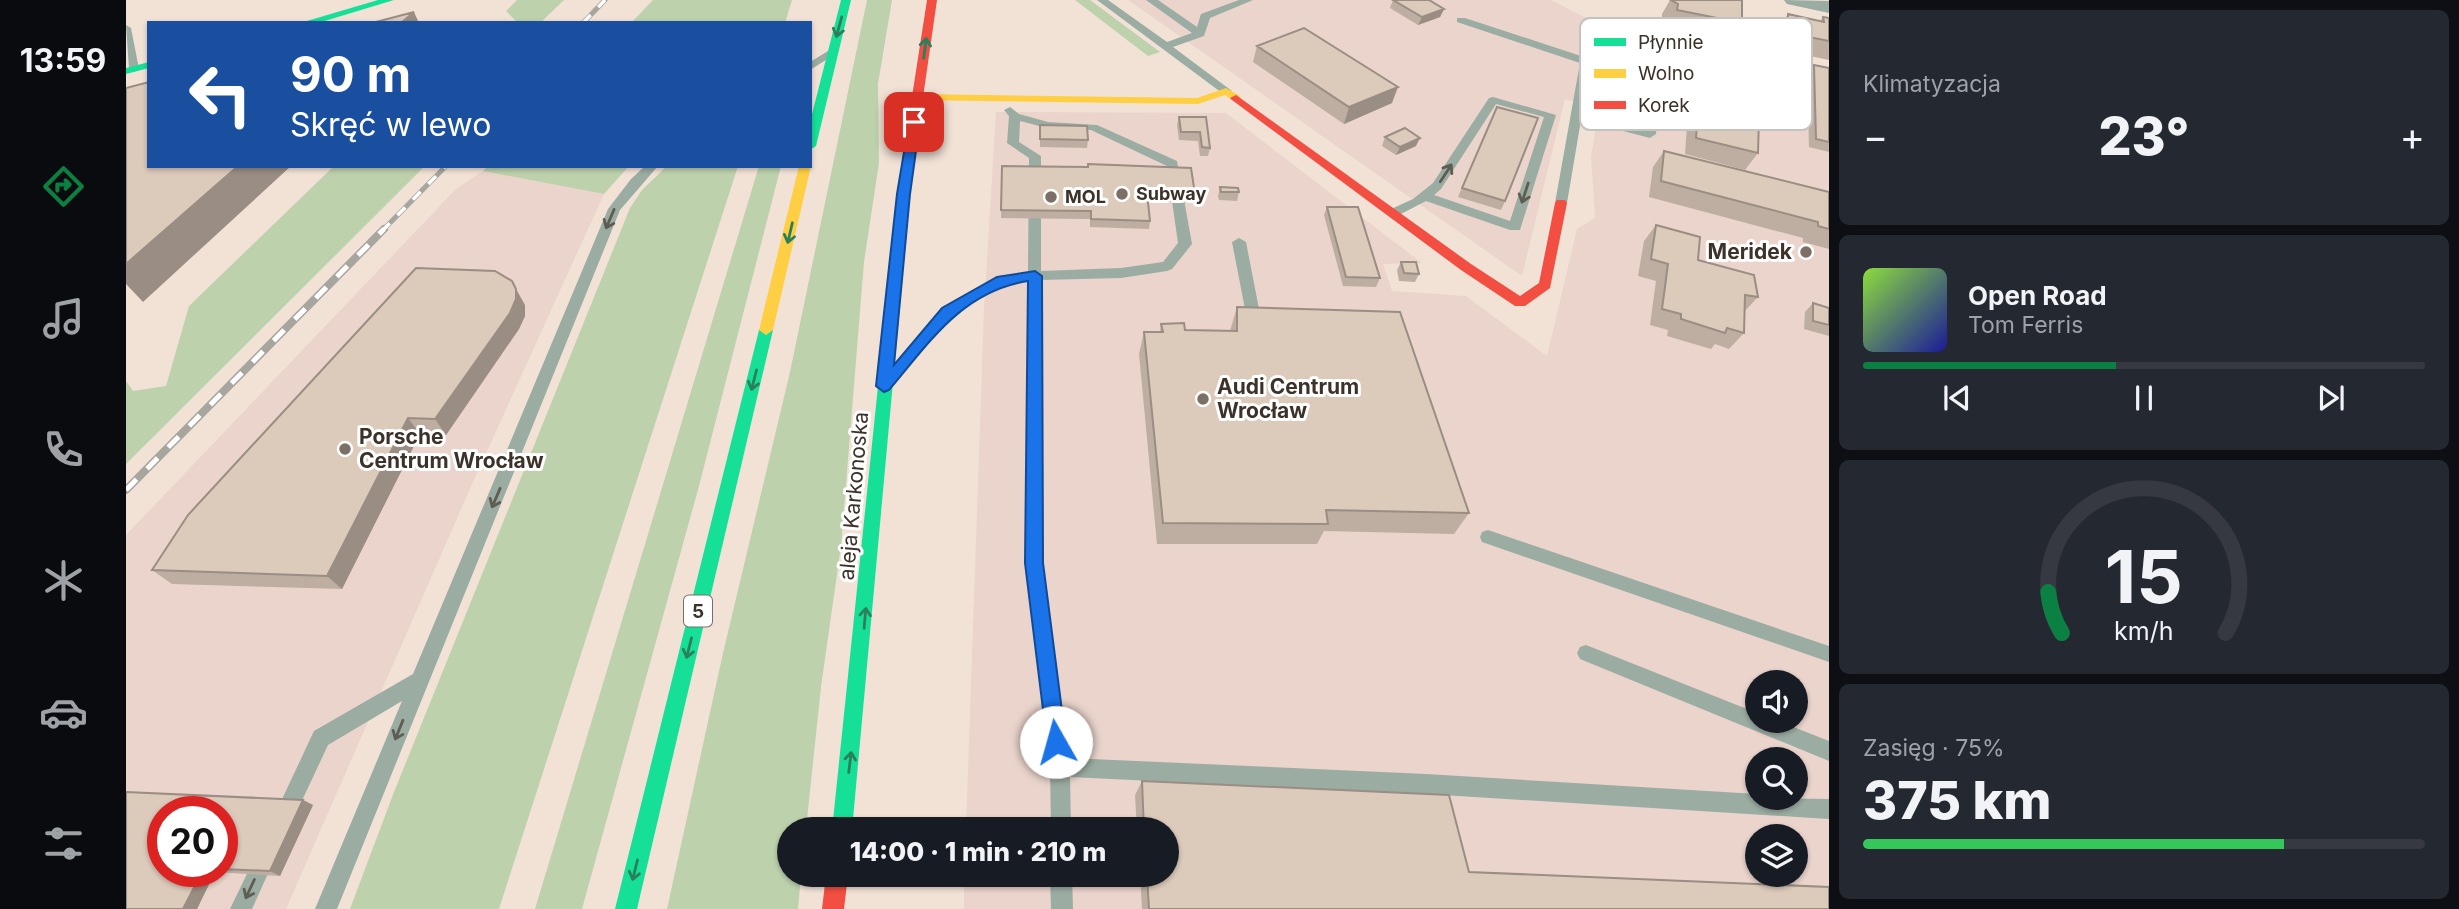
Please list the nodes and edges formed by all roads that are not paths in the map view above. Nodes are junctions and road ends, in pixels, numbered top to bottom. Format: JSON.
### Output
{"nodes":[{"id":1,"x":389,"y":0,"type":"edge"},
{"id":2,"x":846,"y":0,"type":"edge"},
{"id":3,"x":932,"y":0,"type":"edge"},
{"id":4,"x":1102,"y":0,"type":"edge"},
{"id":5,"x":1151,"y":0,"type":"edge"},
{"id":6,"x":1248,"y":0,"type":"edge"},
{"id":7,"x":1794,"y":0,"type":"edge"},
{"id":8,"x":1829,"y":7,"type":"edge"},
{"id":9,"x":1461,"y":20,"type":"dead end"},
{"id":10,"x":312,"y":21,"type":"edge"},
{"id":11,"x":126,"y":29,"type":"edge"},
{"id":12,"x":1200,"y":34,"type":"junction"},
{"id":13,"x":1164,"y":47,"type":"junction"},
{"id":14,"x":832,"y":53,"type":"junction"},
{"id":15,"x":1580,"y":59,"type":"edge"},
{"id":16,"x":812,"y":67,"type":"edge"},
{"id":17,"x":136,"y":69,"type":"edge"},
{"id":18,"x":1226,"y":91,"type":"junction"},
{"id":19,"x":1580,"y":93,"type":"edge"},
{"id":20,"x":918,"y":97,"type":"junction"},
{"id":21,"x":1003,"y":99,"type":"junction"},
{"id":22,"x":1576,"y":115,"type":"junction"},
{"id":23,"x":1015,"y":116,"type":"junction"},
{"id":24,"x":1580,"y":116,"type":"edge"},
{"id":25,"x":1634,"y":130,"type":"edge"},
{"id":26,"x":1650,"y":130,"type":"edge"},
{"id":27,"x":812,"y":138,"type":"edge"},
{"id":28,"x":1013,"y":140,"type":"junction"},
{"id":29,"x":1040,"y":140,"type":"edge"},
{"id":30,"x":1087,"y":141,"type":"edge"},
{"id":31,"x":1126,"y":143,"type":"junction"},
{"id":32,"x":650,"y":168,"type":"edge"},
{"id":33,"x":806,"y":168,"type":"edge"},
{"id":34,"x":1425,"y":196,"type":"junction"},
{"id":35,"x":1561,"y":203,"type":"joint"},
{"id":36,"x":1393,"y":213,"type":"junction"},
{"id":37,"x":1239,"y":242,"type":"dead end"},
{"id":38,"x":1035,"y":276,"type":"junction"},
{"id":39,"x":1251,"y":309,"type":"edge"},
{"id":40,"x":884,"y":386,"type":"junction"},
{"id":41,"x":1488,"y":537,"type":"dead end"},
{"id":42,"x":1586,"y":653,"type":"dead end"},
{"id":43,"x":1829,"y":654,"type":"edge"},
{"id":44,"x":419,"y":681,"type":"junction"},
{"id":45,"x":1829,"y":751,"type":"edge"},
{"id":46,"x":1060,"y":767,"type":"junction"},
{"id":47,"x":1829,"y":809,"type":"edge"},
{"id":48,"x":844,"y":817,"type":"edge"},
{"id":49,"x":1061,"y":817,"type":"edge"},
{"id":50,"x":836,"y":887,"type":"edge"},
{"id":51,"x":1061,"y":887,"type":"edge"},
{"id":52,"x":241,"y":909,"type":"edge"},
{"id":53,"x":326,"y":909,"type":"edge"},
{"id":54,"x":626,"y":909,"type":"edge"},
{"id":55,"x":833,"y":909,"type":"edge"},
{"id":56,"x":1062,"y":909,"type":"edge"}],
"edges":[{"from":1,"to":10,"type":"main road"},
{"from":2,"to":14,"type":"main road","one_way":true},
{"from":20,"to":3,"type":"main road","name":"aleja Karkonoska","one_way":true},
{"from":4,"to":13,"type":"lane"},
{"from":5,"to":12,"type":"lane"},
{"from":6,"to":12,"type":"lane"},
{"from":7,"to":8,"type":"street"},
{"from":9,"to":15,"type":"lane"},
{"from":11,"to":17,"type":"lane"},
{"from":12,"to":13,"type":"lane"},
{"from":13,"to":18,"type":"lane"},
{"from":14,"to":16,"type":"lane"},
{"from":14,"to":27,"type":"main road"},
{"from":18,"to":21,"type":"main road"},
{"from":18,"to":36,"type":"main road"},
{"from":19,"to":22,"type":"lane"},
{"from":20,"to":21,"type":"main road"},
{"from":20,"to":40,"type":"main road","name":"aleja Karkonoska"},
{"from":21,"to":23,"type":"lane"},
{"from":22,"to":24,"type":"lane"},
{"from":22,"to":35,"type":"lane"},
{"from":23,"to":28,"type":"lane"},
{"from":23,"to":31,"type":"lane"},
{"from":25,"to":26,"type":"lane"},
{"from":28,"to":29,"type":"lane"},
{"from":28,"to":38,"type":"lane"},
{"from":30,"to":31,"type":"lane"},
{"from":31,"to":38,"type":"lane"},
{"from":32,"to":44,"type":"lane","one_way":true},
{"from":33,"to":54,"type":"main road","number":"5","one_way":true},
{"from":34,"to":34,"type":"lane","one_way":true},
{"from":34,"to":36,"type":"lane"},
{"from":35,"to":36,"type":"main road"},
{"from":37,"to":39,"type":"lane"},
{"from":38,"to":40,"type":"lane"},
{"from":38,"to":46,"type":"lane"},
{"from":48,"to":40,"type":"main road","name":"aleja Karkonoska","one_way":true},
{"from":41,"to":43,"type":"lane"},
{"from":42,"to":45,"type":"lane"},
{"from":44,"to":52,"type":"lane","one_way":true},
{"from":44,"to":53,"type":"lane","one_way":true},
{"from":46,"to":47,"type":"lane"},
{"from":46,"to":49,"type":"lane"},
{"from":50,"to":55,"type":"main road"},
{"from":51,"to":56,"type":"lane"}]}
